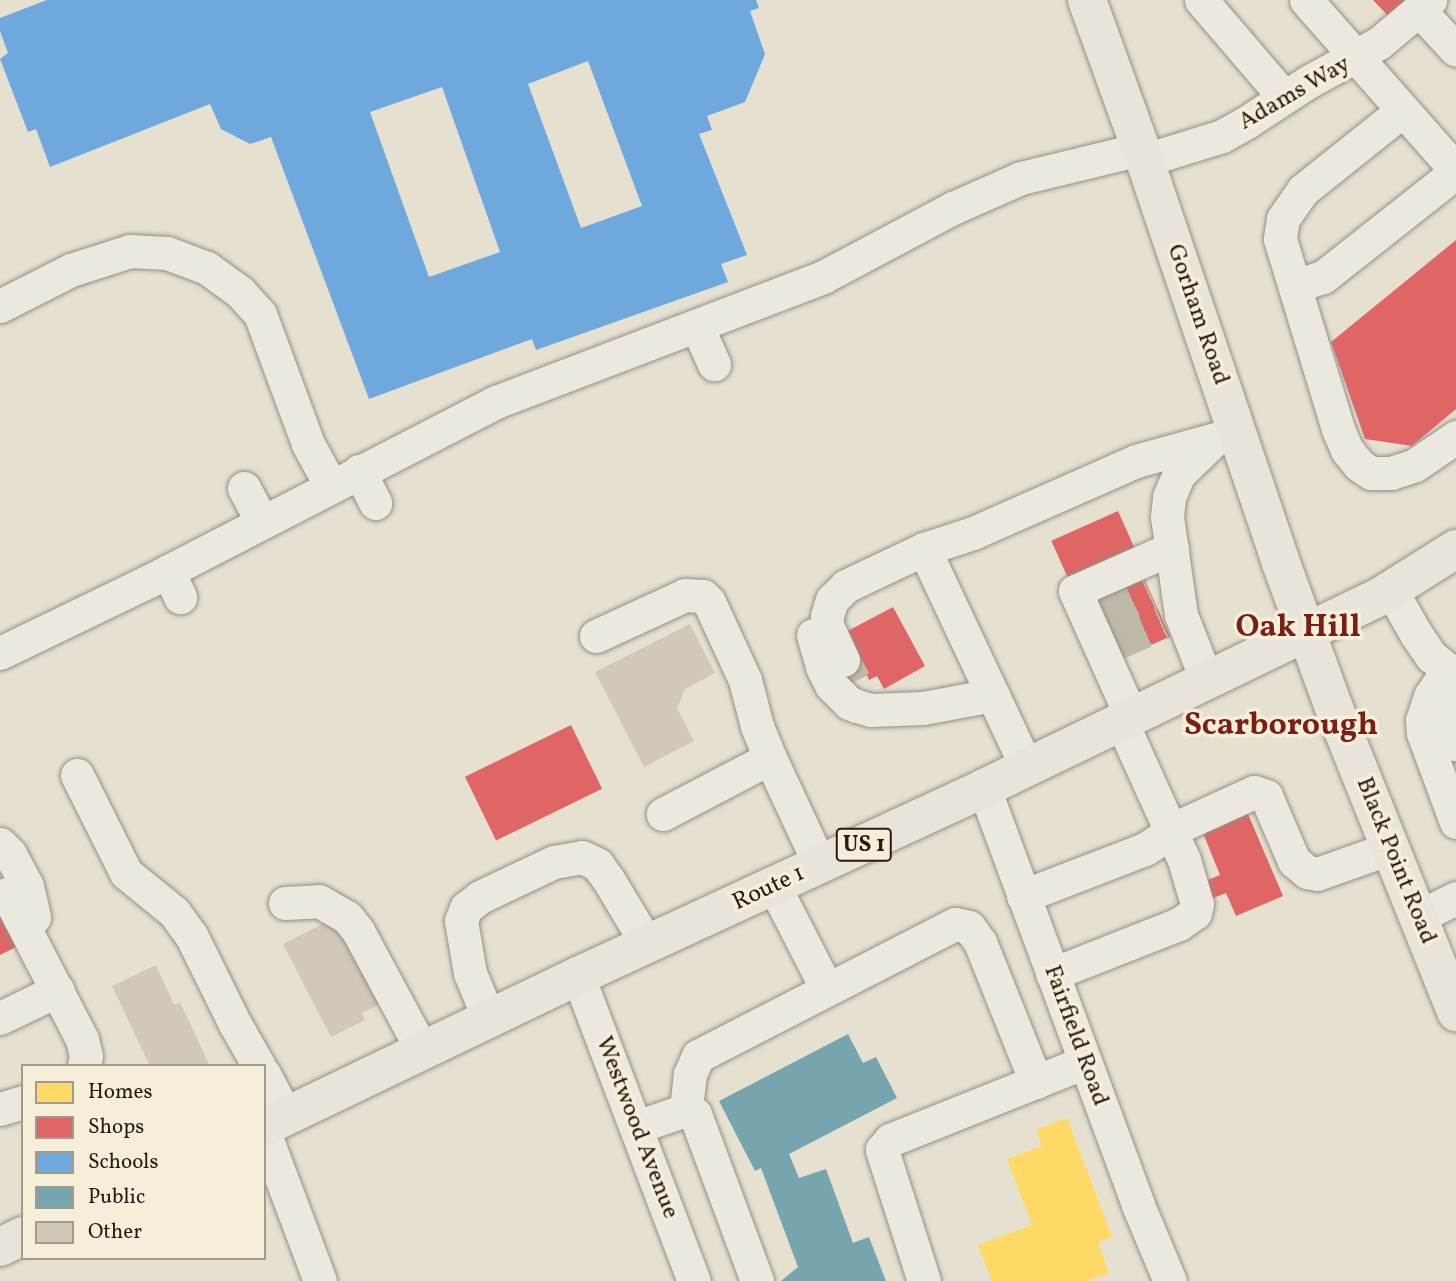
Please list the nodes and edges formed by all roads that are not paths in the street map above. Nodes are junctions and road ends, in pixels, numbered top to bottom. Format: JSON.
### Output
{"nodes":[{"id":1,"x":1087,"y":0,"type":"edge"},
{"id":2,"x":1201,"y":0,"type":"edge"},
{"id":3,"x":1306,"y":0,"type":"edge"},
{"id":4,"x":1425,"y":5,"type":"edge"},
{"id":5,"x":1456,"y":50,"type":"edge"},
{"id":6,"x":1358,"y":57,"type":"junction"},
{"id":7,"x":1284,"y":97,"type":"junction"},
{"id":8,"x":1402,"y":111,"type":"junction"},
{"id":9,"x":1143,"y":155,"type":"junction"},
{"id":10,"x":1456,"y":171,"type":"edge"},
{"id":11,"x":1295,"y":286,"type":"junction"},
{"id":12,"x":0,"y":306,"type":"edge"},
{"id":13,"x":697,"y":326,"type":"junction"},
{"id":14,"x":714,"y":364,"type":"dead end"},
{"id":15,"x":1456,"y":424,"type":"edge"},
{"id":16,"x":1226,"y":436,"type":"junction"},
{"id":17,"x":1456,"y":437,"type":"edge"},
{"id":18,"x":359,"y":471,"type":"junction"},
{"id":19,"x":1391,"y":473,"type":"junction"},
{"id":20,"x":331,"y":486,"type":"junction"},
{"id":21,"x":244,"y":488,"type":"dead end"},
{"id":22,"x":375,"y":503,"type":"dead end"},
{"id":23,"x":262,"y":522,"type":"junction"},
{"id":24,"x":924,"y":549,"type":"junction"},
{"id":25,"x":1456,"y":549,"type":"edge"},
{"id":26,"x":1391,"y":590,"type":"junction"},
{"id":27,"x":1166,"y":591,"type":"junction"},
{"id":28,"x":1306,"y":631,"type":"junction"},
{"id":29,"x":596,"y":636,"type":"dead end"},
{"id":30,"x":4,"y":641,"type":"edge"},
{"id":31,"x":1206,"y":679,"type":"junction"},
{"id":32,"x":1453,"y":679,"type":"edge"},
{"id":33,"x":993,"y":695,"type":"junction"},
{"id":34,"x":886,"y":707,"type":"junction"},
{"id":35,"x":1126,"y":719,"type":"junction"},
{"id":36,"x":1454,"y":744,"type":"dead end"},
{"id":37,"x":770,"y":758,"type":"junction"},
{"id":38,"x":1027,"y":768,"type":"junction"},
{"id":39,"x":77,"y":775,"type":"dead end"},
{"id":40,"x":984,"y":789,"type":"junction"},
{"id":41,"x":663,"y":814,"type":"dead end"},
{"id":42,"x":1456,"y":822,"type":"edge"},
{"id":43,"x":1172,"y":832,"type":"junction"},
{"id":44,"x":0,"y":844,"type":"edge"},
{"id":45,"x":1390,"y":848,"type":"junction"},
{"id":46,"x":820,"y":865,"type":"junction"},
{"id":47,"x":774,"y":886,"type":"junction"},
{"id":48,"x":7,"y":894,"type":"dead end"},
{"id":49,"x":1023,"y":896,"type":"junction"},
{"id":50,"x":1456,"y":898,"type":"edge"},
{"id":51,"x":285,"y":903,"type":"dead end"},
{"id":52,"x":1418,"y":917,"type":"junction"},
{"id":53,"x":648,"y":944,"type":"junction"},
{"id":54,"x":37,"y":947,"type":"junction"},
{"id":55,"x":1052,"y":974,"type":"junction"},
{"id":56,"x":578,"y":976,"type":"junction"},
{"id":57,"x":827,"y":989,"type":"junction"},
{"id":58,"x":58,"y":990,"type":"junction"},
{"id":59,"x":1456,"y":1012,"type":"edge"},
{"id":60,"x":0,"y":1018,"type":"edge"},
{"id":61,"x":489,"y":1019,"type":"junction"},
{"id":62,"x":422,"y":1050,"type":"junction"},
{"id":63,"x":1085,"y":1062,"type":"junction"},
{"id":64,"x":84,"y":1064,"type":"edge"},
{"id":65,"x":258,"y":1064,"type":"edge"},
{"id":66,"x":1036,"y":1082,"type":"junction"},
{"id":67,"x":266,"y":1087,"type":"edge"},
{"id":68,"x":21,"y":1103,"type":"edge"},
{"id":69,"x":0,"y":1109,"type":"edge"},
{"id":70,"x":686,"y":1110,"type":"junction"},
{"id":71,"x":272,"y":1125,"type":"edge"},
{"id":72,"x":636,"y":1127,"type":"junction"},
{"id":73,"x":21,"y":1237,"type":"edge"},
{"id":74,"x":0,"y":1247,"type":"edge"},
{"id":75,"x":320,"y":1281,"type":"edge"},
{"id":76,"x":694,"y":1281,"type":"edge"},
{"id":77,"x":757,"y":1281,"type":"edge"},
{"id":78,"x":924,"y":1281,"type":"edge"},
{"id":79,"x":1170,"y":1281,"type":"edge"}],
"edges":[{"from":1,"to":9,"type":"main road","name":"Gorham Road"},
{"from":2,"to":7,"type":"street"},
{"from":3,"to":6,"type":"street"},
{"from":4,"to":5,"type":"street"},
{"from":4,"to":6,"type":"street","name":"Adams Way"},
{"from":6,"to":7,"type":"street","name":"Adams Way"},
{"from":6,"to":8,"type":"street"},
{"from":7,"to":9,"type":"street","name":"Adams Way"},
{"from":8,"to":10,"type":"street"},
{"from":8,"to":11,"type":"street"},
{"from":9,"to":13,"type":"street","name":"Adams Way"},
{"from":9,"to":16,"type":"main road","name":"Gorham Road"},
{"from":10,"to":11,"type":"street"},
{"from":11,"to":19,"type":"street"},
{"from":12,"to":20,"type":"street"},
{"from":13,"to":14,"type":"street"},
{"from":13,"to":18,"type":"street","name":"Adams Way"},
{"from":15,"to":19,"type":"street"},
{"from":16,"to":24,"type":"street"},
{"from":16,"to":27,"type":"street"},
{"from":16,"to":28,"type":"main road","name":"Gorham Road"},
{"from":17,"to":19,"type":"street"},
{"from":18,"to":20,"type":"street","name":"Adams Way"},
{"from":18,"to":22,"type":"street"},
{"from":20,"to":23,"type":"street","name":"Adams Way"},
{"from":21,"to":23,"type":"street"},
{"from":23,"to":30,"type":"street","name":"Adams Way"},
{"from":24,"to":33,"type":"street"},
{"from":24,"to":34,"type":"street"},
{"from":24,"to":34,"type":"street"},
{"from":25,"to":26,"type":"main road","name":"Route 1","number":"US 1"},
{"from":26,"to":28,"type":"main road","name":"Route 1","number":"US 1"},
{"from":26,"to":32,"type":"street"},
{"from":27,"to":31,"type":"street"},
{"from":27,"to":35,"type":"street"},
{"from":28,"to":31,"type":"main road","name":"Route 1","number":"US 1"},
{"from":28,"to":45,"type":"main road","name":"Black Point Road"},
{"from":29,"to":37,"type":"street"},
{"from":31,"to":35,"type":"main road","name":"Route 1","number":"US 1"},
{"from":32,"to":36,"type":"street"},
{"from":32,"to":42,"type":"street"},
{"from":33,"to":34,"type":"street"},
{"from":33,"to":38,"type":"street"},
{"from":35,"to":38,"type":"main road","name":"Route 1","number":"US 1"},
{"from":35,"to":43,"type":"street"},
{"from":37,"to":41,"type":"street"},
{"from":37,"to":46,"type":"street"},
{"from":38,"to":40,"type":"main road","name":"Route 1","number":"US 1"},
{"from":39,"to":65,"type":"street"},
{"from":40,"to":46,"type":"main road","name":"Route 1","number":"US 1"},
{"from":40,"to":49,"type":"street","name":"Fairfield Road"},
{"from":43,"to":45,"type":"street"},
{"from":43,"to":49,"type":"street"},
{"from":43,"to":55,"type":"street"},
{"from":44,"to":54,"type":"street"},
{"from":45,"to":52,"type":"main road","name":"Black Point Road"},
{"from":46,"to":47,"type":"main road","name":"Route 1","number":"US 1"},
{"from":47,"to":53,"type":"main road","name":"Route 1","number":"US 1"},
{"from":47,"to":57,"type":"street"},
{"from":48,"to":54,"type":"street"},
{"from":49,"to":55,"type":"street","name":"Fairfield Road"},
{"from":50,"to":52,"type":"street"},
{"from":51,"to":62,"type":"street"},
{"from":52,"to":59,"type":"main road","name":"Black Point Road"},
{"from":53,"to":56,"type":"main road","name":"Route 1","number":"US 1"},
{"from":53,"to":61,"type":"street"},
{"from":54,"to":58,"type":"street"},
{"from":55,"to":63,"type":"street","name":"Fairfield Road"},
{"from":56,"to":61,"type":"main road","name":"Route 1","number":"US 1"},
{"from":56,"to":72,"type":"street","name":"Westwood Avenue"},
{"from":57,"to":66,"type":"street"},
{"from":57,"to":70,"type":"street"},
{"from":58,"to":60,"type":"street"},
{"from":58,"to":64,"type":"street"},
{"from":61,"to":62,"type":"main road","name":"Route 1","number":"US 1"},
{"from":62,"to":71,"type":"main road","name":"Route 1","number":"US 1"},
{"from":63,"to":66,"type":"street"},
{"from":63,"to":79,"type":"street","name":"Fairfield Road"},
{"from":66,"to":78,"type":"street"},
{"from":67,"to":71,"type":"street"},
{"from":68,"to":69,"type":"street"},
{"from":70,"to":72,"type":"street"},
{"from":70,"to":77,"type":"street"},
{"from":71,"to":75,"type":"street"},
{"from":72,"to":76,"type":"street","name":"Westwood Avenue"},
{"from":73,"to":74,"type":"main road"}]}
